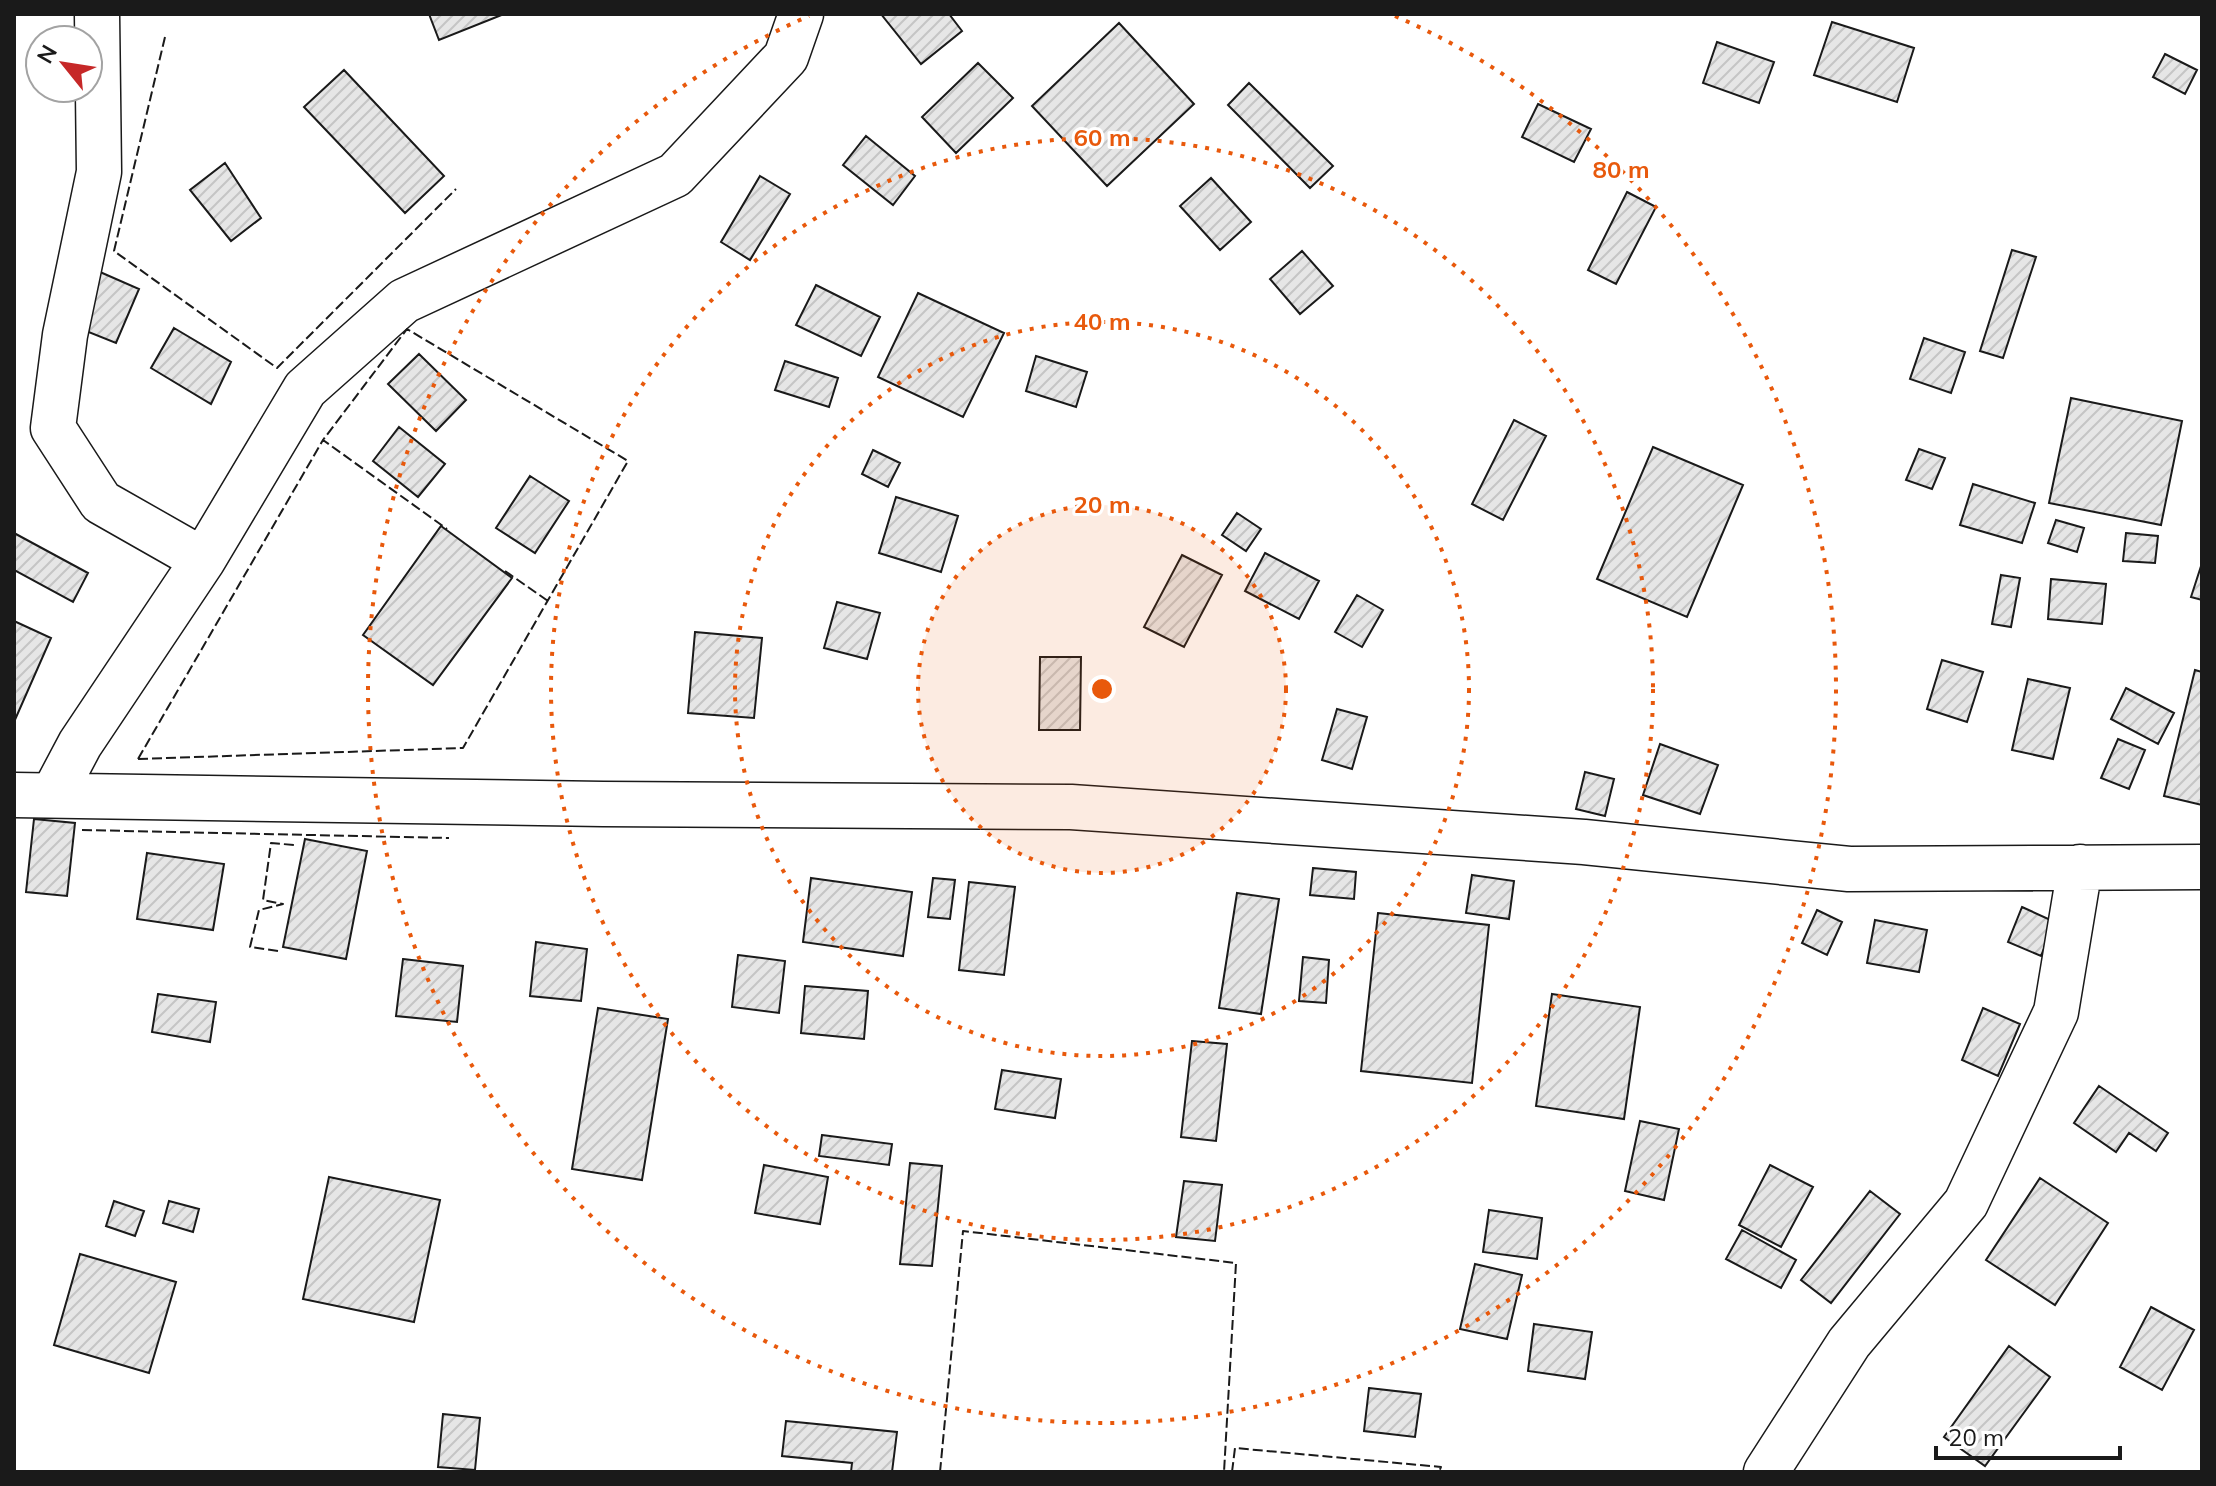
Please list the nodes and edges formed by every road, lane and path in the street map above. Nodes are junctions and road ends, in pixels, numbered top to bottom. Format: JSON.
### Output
{"nodes":[{"id":1,"x":97,"y":14,"type":"edge"},
{"id":2,"x":801,"y":14,"type":"edge"},
{"id":3,"x":203,"y":560,"type":"junction"},
{"id":4,"x":34,"y":795,"type":"edge"},
{"id":5,"x":2080,"y":867,"type":"junction"},
{"id":6,"x":2202,"y":867,"type":"edge"},
{"id":7,"x":1766,"y":1472,"type":"edge"}],
"edges":[{"from":1,"to":3,"type":"street"},
{"from":2,"to":3,"type":"street"},
{"from":3,"to":4,"type":"street"},
{"from":4,"to":5,"type":"street"},
{"from":5,"to":6,"type":"street"},
{"from":5,"to":7,"type":"street"}]}
